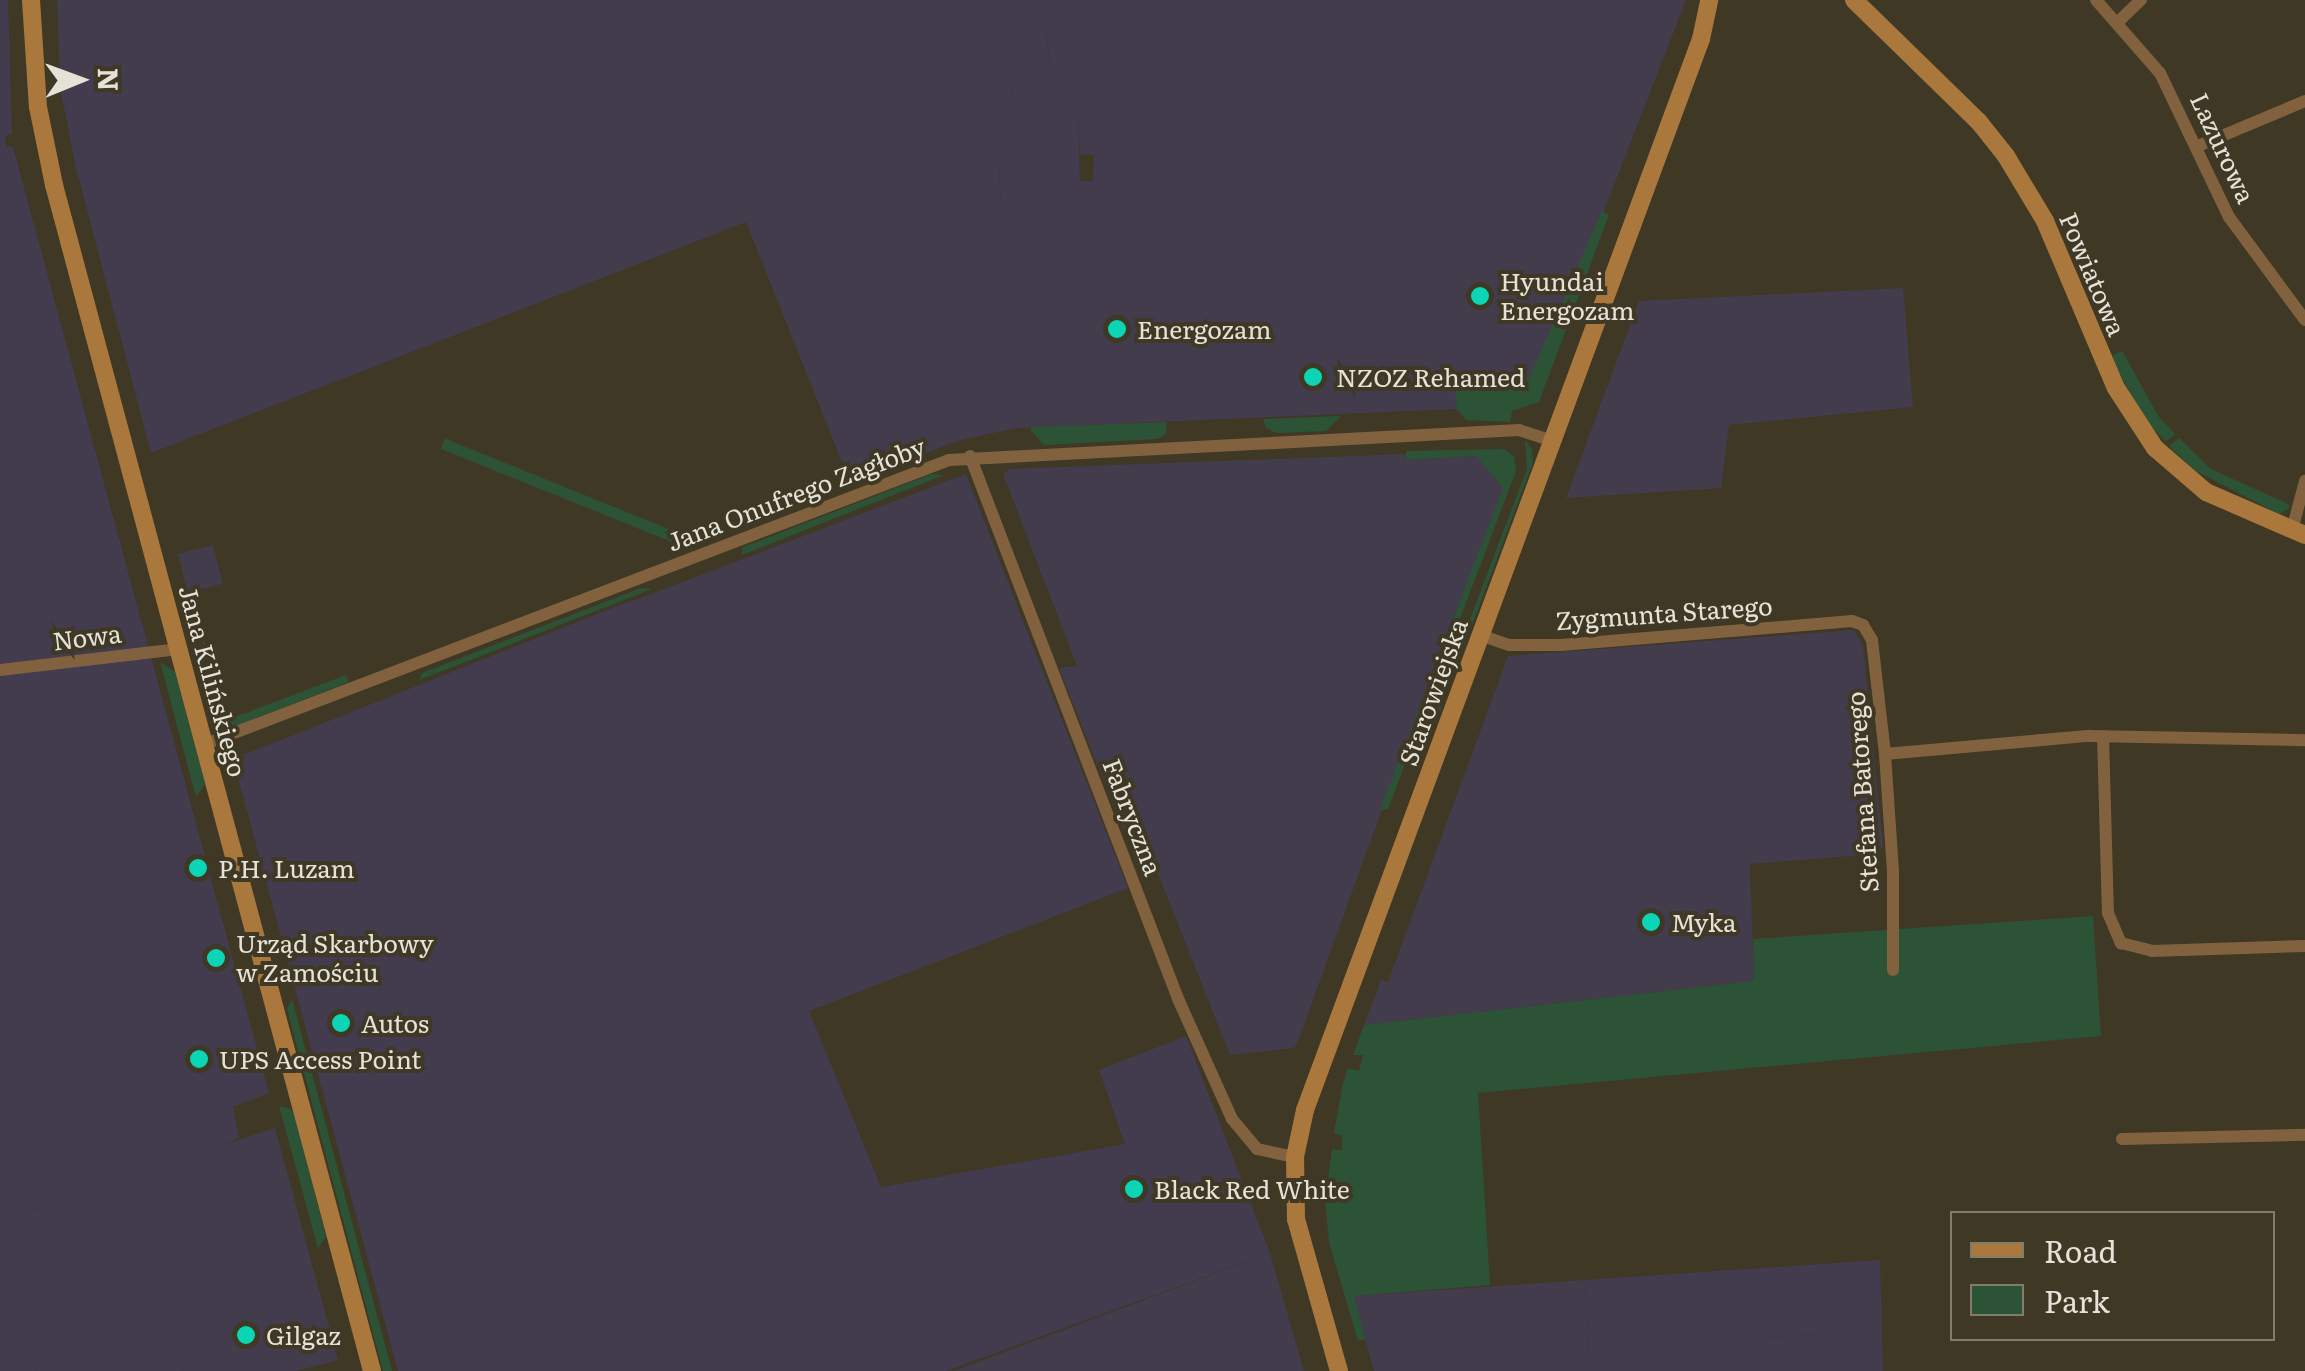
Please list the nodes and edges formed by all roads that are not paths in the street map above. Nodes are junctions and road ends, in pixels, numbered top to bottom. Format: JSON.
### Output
{"nodes":[{"id":1,"x":31,"y":0,"type":"edge"},
{"id":2,"x":1709,"y":0,"type":"edge"},
{"id":3,"x":1722,"y":0,"type":"edge"},
{"id":4,"x":1854,"y":0,"type":"edge"},
{"id":5,"x":2096,"y":0,"type":"edge"},
{"id":6,"x":2141,"y":0,"type":"edge"},
{"id":7,"x":2118,"y":22,"type":"junction"},
{"id":8,"x":1702,"y":39,"type":"junction"},
{"id":9,"x":2305,"y":101,"type":"edge"},
{"id":10,"x":2198,"y":146,"type":"junction"},
{"id":11,"x":2305,"y":320,"type":"edge"},
{"id":12,"x":1552,"y":440,"type":"junction"},
{"id":13,"x":970,"y":456,"type":"junction"},
{"id":14,"x":2305,"y":482,"type":"edge"},
{"id":15,"x":2298,"y":532,"type":"edge"},
{"id":16,"x":1852,"y":621,"type":"joint"},
{"id":17,"x":1480,"y":635,"type":"junction"},
{"id":18,"x":178,"y":649,"type":"junction"},
{"id":19,"x":0,"y":670,"type":"edge"},
{"id":20,"x":2103,"y":736,"type":"junction"},
{"id":21,"x":2305,"y":740,"type":"edge"},
{"id":22,"x":204,"y":744,"type":"junction"},
{"id":23,"x":1885,"y":754,"type":"junction"},
{"id":24,"x":2305,"y":946,"type":"edge"},
{"id":25,"x":1893,"y":970,"type":"dead end"},
{"id":26,"x":2305,"y":1135,"type":"edge"},
{"id":27,"x":2122,"y":1139,"type":"dead end"},
{"id":28,"x":1295,"y":1156,"type":"junction"},
{"id":29,"x":372,"y":1371,"type":"edge"},
{"id":30,"x":1339,"y":1371,"type":"edge"}],
"edges":[{"from":1,"to":18,"type":"street","name":"Jana Kilińskiego"},
{"from":2,"to":8,"type":"street","name":"Starowiejska"},
{"from":3,"to":8,"type":"street","name":"Starowiejska"},
{"from":4,"to":15,"type":"street","name":"Powiatowa"},
{"from":5,"to":7,"type":"street","name":"Lazurowa"},
{"from":6,"to":7,"type":"street"},
{"from":7,"to":10,"type":"street","name":"Lazurowa"},
{"from":8,"to":12,"type":"street","name":"Starowiejska"},
{"from":9,"to":10,"type":"street"},
{"from":10,"to":11,"type":"street","name":"Lazurowa"},
{"from":12,"to":13,"type":"street","name":"Jana Onufrego Zagłoby"},
{"from":12,"to":17,"type":"street","name":"Starowiejska"},
{"from":13,"to":22,"type":"street","name":"Jana Onufrego Zagłoby"},
{"from":13,"to":28,"type":"street","name":"Fabryczna"},
{"from":14,"to":15,"type":"street"},
{"from":16,"to":17,"type":"street","name":"Zygmunta Starego"},
{"from":16,"to":23,"type":"street","name":"Stefana Batorego"},
{"from":17,"to":28,"type":"street","name":"Starowiejska"},
{"from":18,"to":19,"type":"street","name":"Nowa"},
{"from":18,"to":22,"type":"street","name":"Jana Kilińskiego"},
{"from":20,"to":21,"type":"street"},
{"from":20,"to":23,"type":"street"},
{"from":20,"to":24,"type":"street"},
{"from":22,"to":29,"type":"street","name":"Jana Kilińskiego"},
{"from":23,"to":25,"type":"street","name":"Stefana Batorego"},
{"from":26,"to":27,"type":"street"},
{"from":28,"to":30,"type":"street","name":"Starowiejska"}]}
